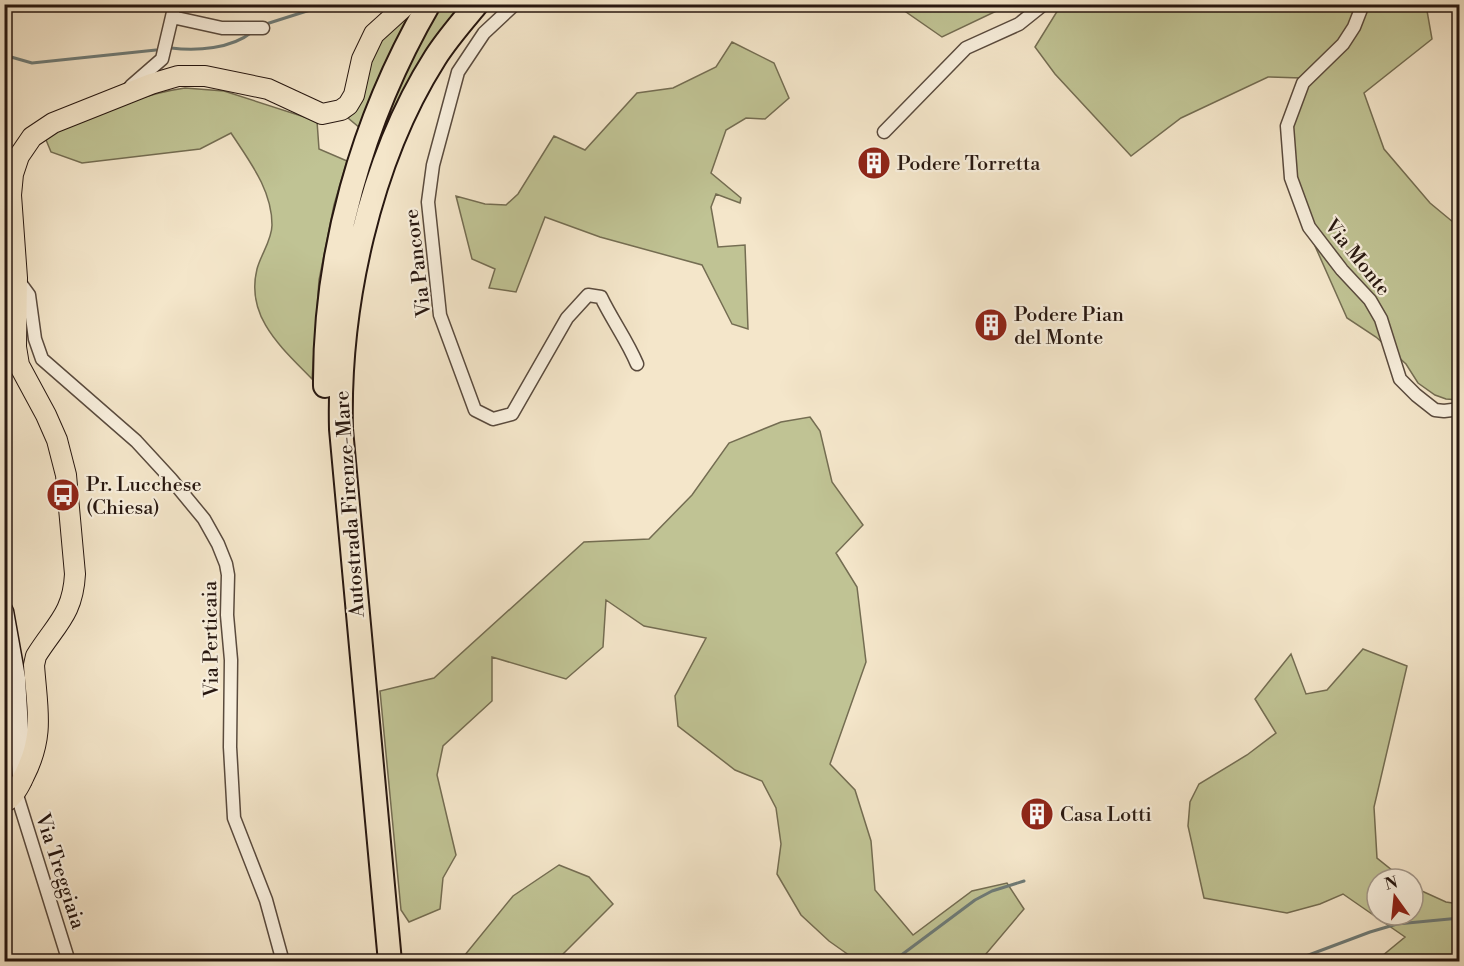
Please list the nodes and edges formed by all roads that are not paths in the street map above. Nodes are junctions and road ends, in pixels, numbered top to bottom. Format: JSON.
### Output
{"nodes":[{"id":1,"x":477,"y":4,"type":"edge"},
{"id":2,"x":515,"y":4,"type":"edge"},
{"id":3,"x":1044,"y":4,"type":"edge"},
{"id":4,"x":1363,"y":4,"type":"edge"},
{"id":5,"x":421,"y":6,"type":"edge"},
{"id":6,"x":174,"y":11,"type":"edge"},
{"id":7,"x":264,"y":28,"type":"dead end"},
{"id":8,"x":117,"y":98,"type":"junction"},
{"id":9,"x":884,"y":132,"type":"dead end"},
{"id":10,"x":8,"y":231,"type":"edge"},
{"id":11,"x":17,"y":278,"type":"junction"},
{"id":12,"x":637,"y":364,"type":"dead end"},
{"id":13,"x":1460,"y":409,"type":"edge"},
{"id":14,"x":4,"y":611,"type":"edge"},
{"id":15,"x":14,"y":792,"type":"edge"},
{"id":16,"x":69,"y":962,"type":"edge"},
{"id":17,"x":283,"y":962,"type":"edge"},
{"id":18,"x":376,"y":962,"type":"edge"},
{"id":19,"x":390,"y":962,"type":"edge"}],
"edges":[{"from":1,"to":19,"type":"highway","name":"Autostrada Firenze-Mare"},
{"from":2,"to":12,"type":"street","name":"Via Pancore"},
{"from":3,"to":9,"type":"street"},
{"from":4,"to":13,"type":"street","name":"Via Monte"},
{"from":5,"to":8,"type":"main road"},
{"from":5,"to":18,"type":"highway","name":"Autostrada Firenze-Mare"},
{"from":6,"to":7,"type":"street"},
{"from":6,"to":8,"type":"street"},
{"from":8,"to":10,"type":"main road"},
{"from":10,"to":11,"type":"main road"},
{"from":11,"to":15,"type":"main road"},
{"from":11,"to":17,"type":"street","name":"Via Perticaia"},
{"from":14,"to":15,"type":"street"},
{"from":15,"to":16,"type":"street","name":"Via Treggiaia"}]}
